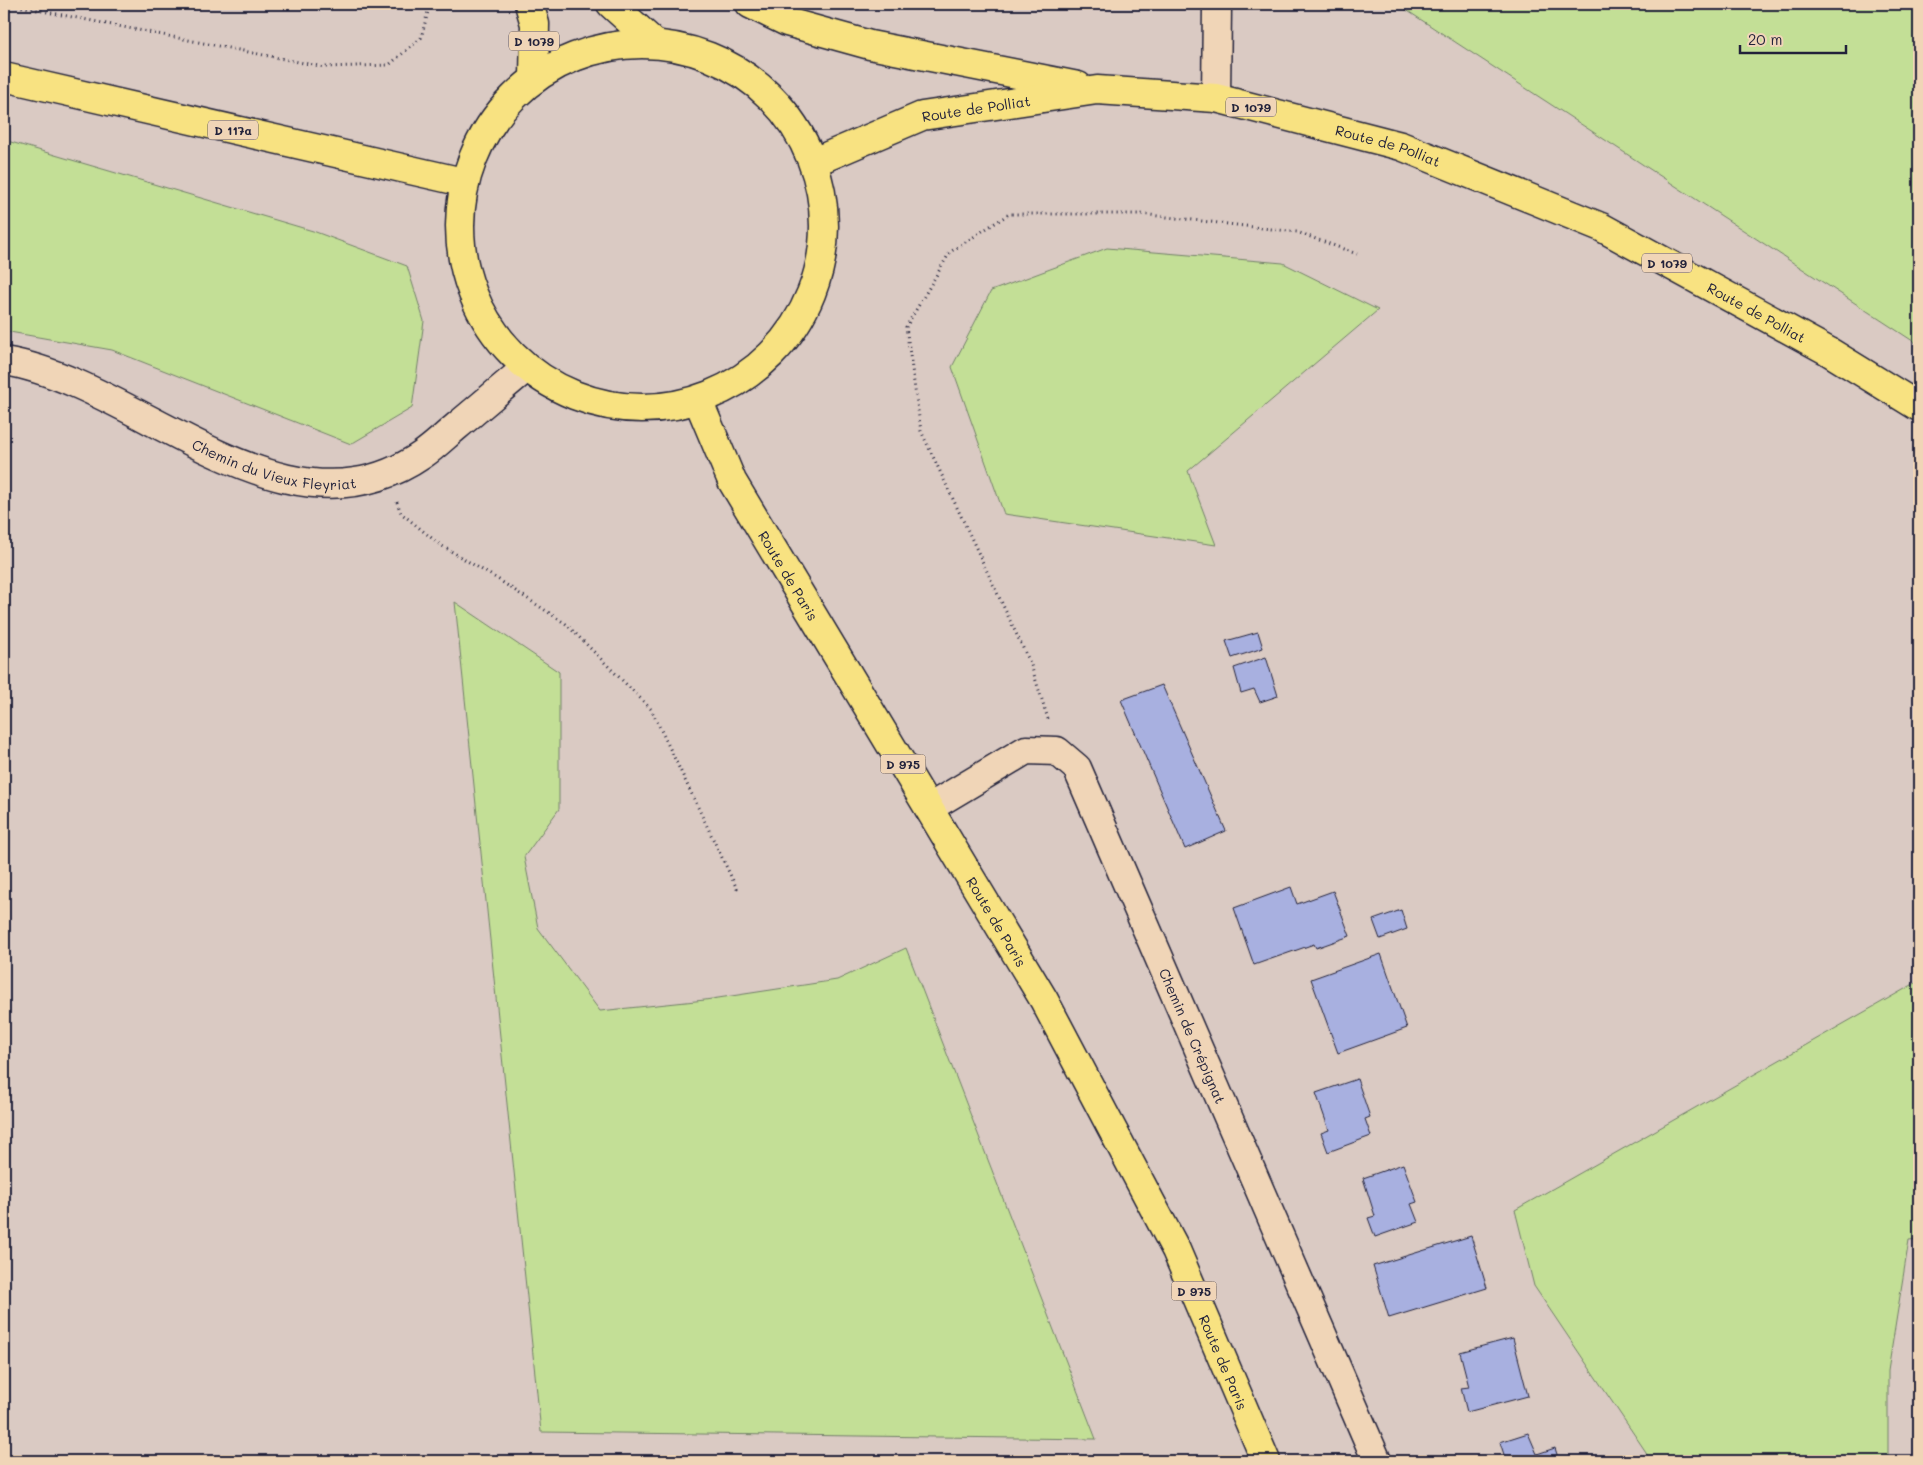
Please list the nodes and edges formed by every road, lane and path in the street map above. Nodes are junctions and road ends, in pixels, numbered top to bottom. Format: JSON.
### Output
{"nodes":[{"id":1,"x":7,"y":4,"type":"edge"},
{"id":2,"x":430,"y":4,"type":"edge"},
{"id":3,"x":529,"y":4,"type":"edge"},
{"id":4,"x":611,"y":4,"type":"edge"},
{"id":5,"x":750,"y":4,"type":"edge"},
{"id":6,"x":1217,"y":4,"type":"edge"},
{"id":7,"x":653,"y":42,"type":"junction"},
{"id":8,"x":4,"y":77,"type":"edge"},
{"id":9,"x":534,"y":79,"type":"junction"},
{"id":10,"x":1097,"y":90,"type":"junction"},
{"id":11,"x":1216,"y":98,"type":"junction"},
{"id":12,"x":814,"y":162,"type":"junction"},
{"id":13,"x":463,"y":182,"type":"junction"},
{"id":14,"x":1357,"y":254,"type":"dead end"},
{"id":15,"x":4,"y":361,"type":"edge"},
{"id":16,"x":526,"y":368,"type":"junction"},
{"id":17,"x":698,"y":400,"type":"junction"},
{"id":18,"x":1919,"y":407,"type":"edge"},
{"id":19,"x":385,"y":474,"type":"junction"},
{"id":20,"x":1057,"y":751,"type":"junction"},
{"id":21,"x":929,"y":808,"type":"junction"},
{"id":22,"x":738,"y":892,"type":"dead end"},
{"id":23,"x":1266,"y":1461,"type":"edge"},
{"id":24,"x":1377,"y":1461,"type":"edge"}],
"edges":[{"from":1,"to":2,"type":"path"},
{"from":3,"to":9,"type":"main road","number":"D 1079"},
{"from":4,"to":7,"type":"main road"},
{"from":5,"to":10,"type":"main road"},
{"from":6,"to":11,"type":"street"},
{"from":7,"to":9,"type":"main road"},
{"from":7,"to":12,"type":"main road"},
{"from":8,"to":13,"type":"main road","number":"D 117a"},
{"from":9,"to":13,"type":"main road"},
{"from":10,"to":11,"type":"main road","name":"Route de Polliat","number":"D 1079"},
{"from":10,"to":12,"type":"main road","name":"Route de Polliat","number":"D 1079"},
{"from":11,"to":18,"type":"main road","name":"Route de Polliat","number":"D 1079"},
{"from":12,"to":17,"type":"main road"},
{"from":13,"to":16,"type":"main road"},
{"from":14,"to":20,"type":"path"},
{"from":15,"to":19,"type":"street","name":"Chemin du Vieux Fleyriat"},
{"from":16,"to":17,"type":"main road"},
{"from":16,"to":19,"type":"street","name":"Chemin du Vieux Fleyriat"},
{"from":17,"to":21,"type":"main road","name":"Route de Paris","number":"D 975"},
{"from":19,"to":22,"type":"path"},
{"from":20,"to":21,"type":"street"},
{"from":20,"to":24,"type":"street","name":"Chemin de Crépignat"},
{"from":21,"to":23,"type":"main road","name":"Route de Paris","number":"D 975"}]}
